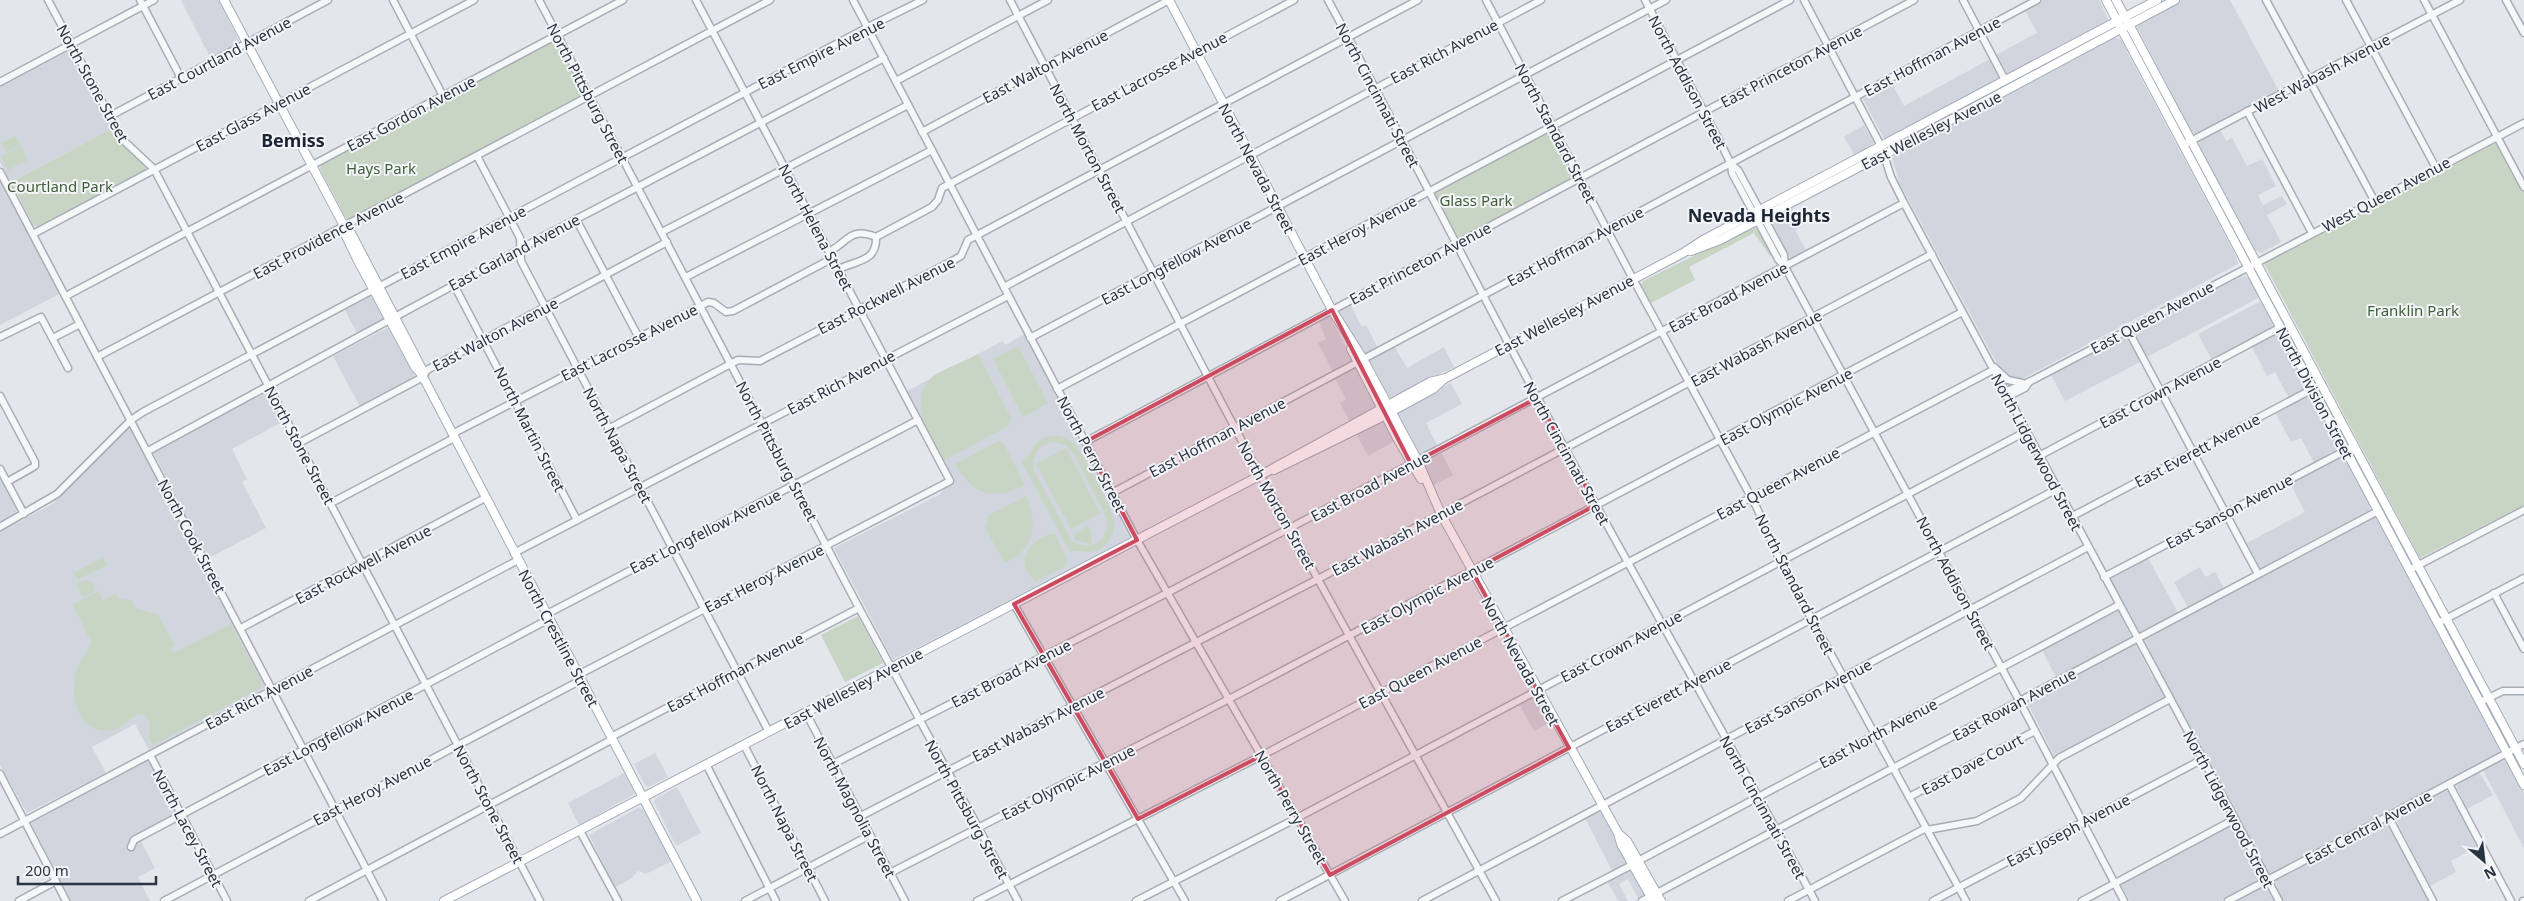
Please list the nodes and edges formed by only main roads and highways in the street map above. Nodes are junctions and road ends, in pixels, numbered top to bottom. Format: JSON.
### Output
{"nodes":[{"id":1,"x":224,"y":0,"type":"edge"},
{"id":2,"x":1169,"y":0,"type":"edge"},
{"id":3,"x":2106,"y":0,"type":"edge"},
{"id":4,"x":2116,"y":0,"type":"edge"},
{"id":5,"x":2157,"y":0,"type":"edge"},
{"id":6,"x":2175,"y":0,"type":"edge"},
{"id":7,"x":2125,"y":17,"type":"junction"},
{"id":8,"x":2117,"y":21,"type":"junction"},
{"id":9,"x":2130,"y":24,"type":"junction"},
{"id":10,"x":2122,"y":29,"type":"junction"},
{"id":11,"x":1882,"y":150,"type":"junction"},
{"id":12,"x":1386,"y":410,"type":"junction"},
{"id":13,"x":2387,"y":506,"type":"junction"},
{"id":14,"x":2378,"y":510,"type":"junction"},
{"id":15,"x":2524,"y":764,"type":"edge"},
{"id":16,"x":2524,"y":785,"type":"edge"},
{"id":17,"x":644,"y":798,"type":"junction"},
{"id":18,"x":1653,"y":897,"type":"edge"},
{"id":19,"x":458,"y":898,"type":"edge"},
{"id":20,"x":444,"y":901,"type":"edge"},
{"id":21,"x":697,"y":901,"type":"edge"},
{"id":22,"x":1661,"y":901,"type":"edge"}],
"edges":[{"from":1,"to":17,"type":"main road","name":"North Crestline Street"},
{"from":2,"to":12,"type":"main road","name":"North Nevada Street"},
{"from":3,"to":8,"type":"main road","name":"North Division Street"},
{"from":4,"to":7,"type":"main road","name":"North Division Street"},
{"from":5,"to":7,"type":"main road","name":"East Wellesley Avenue"},
{"from":6,"to":9,"type":"main road","name":"East Wellesley Avenue"},
{"from":7,"to":8,"type":"main road","name":"East Wellesley Avenue"},
{"from":7,"to":9,"type":"main road","name":"North Division Street"},
{"from":8,"to":10,"type":"main road","name":"North Division Street"},
{"from":8,"to":11,"type":"main road","name":"East Wellesley Avenue"},
{"from":9,"to":10,"type":"main road","name":"East Wellesley Avenue"},
{"from":9,"to":13,"type":"main road","name":"North Division Street"},
{"from":10,"to":11,"type":"main road","name":"East Wellesley Avenue"},
{"from":10,"to":14,"type":"main road","name":"North Division Street"},
{"from":11,"to":12,"type":"main road","name":"East Wellesley Avenue"},
{"from":12,"to":17,"type":"main road","name":"East Wellesley Avenue"},
{"from":12,"to":18,"type":"main road","name":"North Nevada Street"},
{"from":13,"to":14,"type":"main road","name":"East Rowan Avenue"},
{"from":13,"to":15,"type":"main road","name":"North Division Street"},
{"from":14,"to":16,"type":"main road","name":"North Division Street"},
{"from":17,"to":19,"type":"main road","name":"East Wellesley Avenue"},
{"from":17,"to":21,"type":"main road","name":"North Crestline Street"},
{"from":18,"to":22,"type":"main road","name":"North Nevada Street"},
{"from":19,"to":20,"type":"main road","name":"East Wellesley Avenue"}]}
